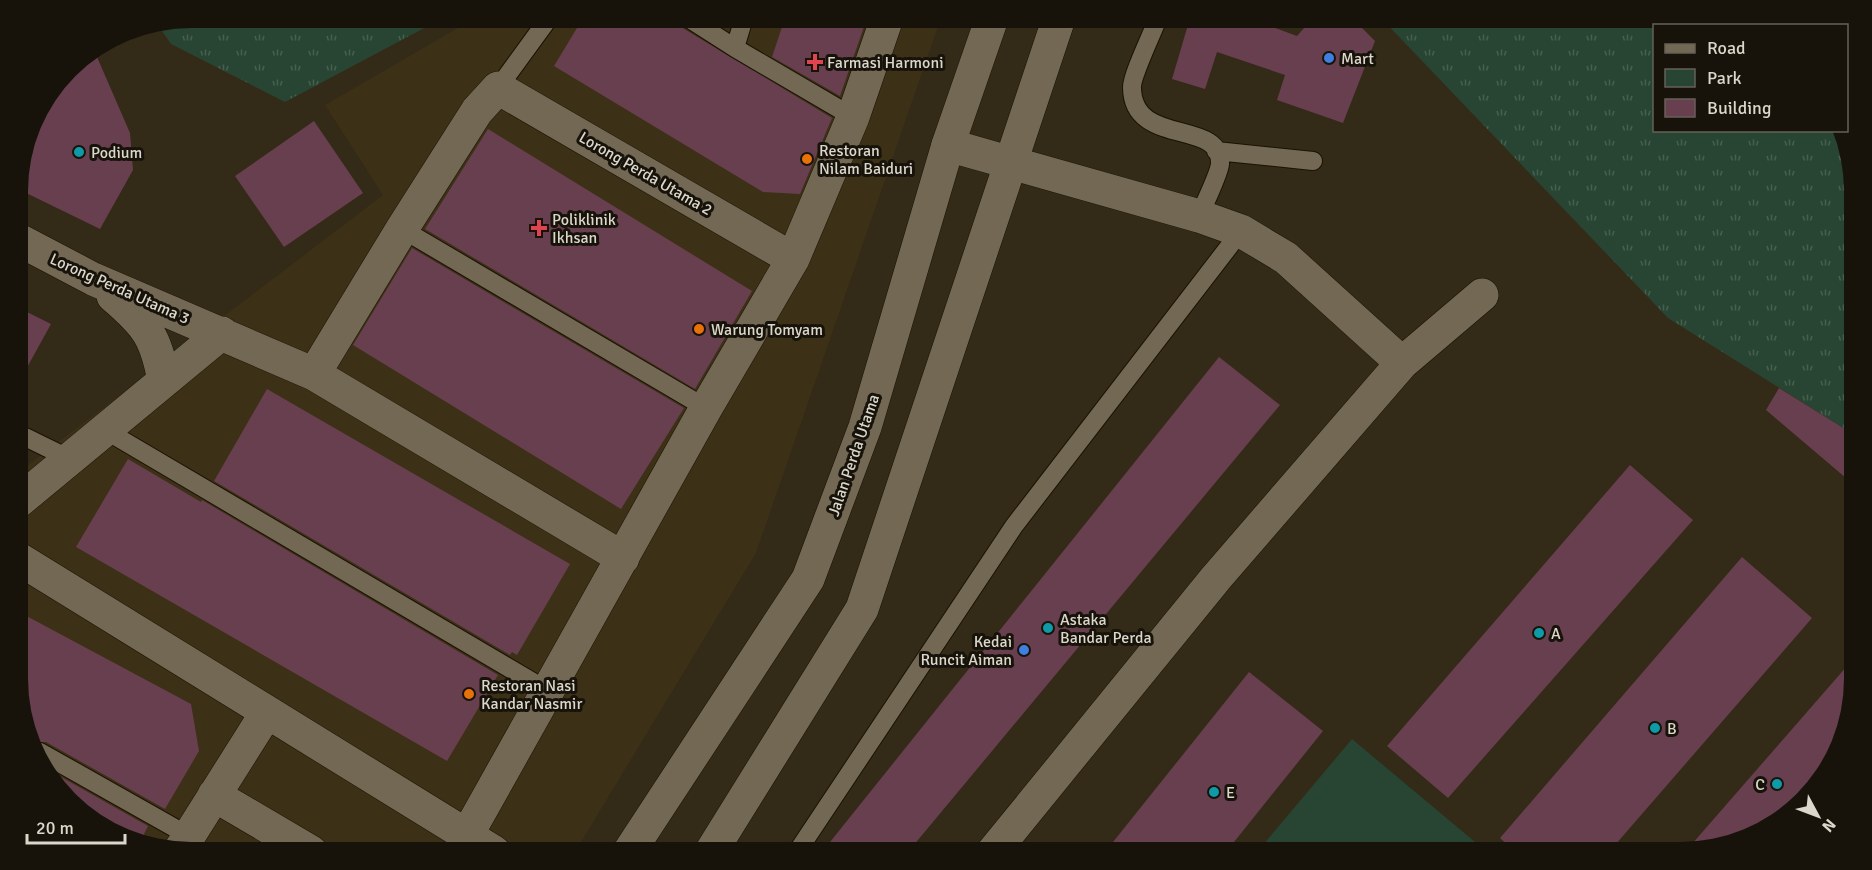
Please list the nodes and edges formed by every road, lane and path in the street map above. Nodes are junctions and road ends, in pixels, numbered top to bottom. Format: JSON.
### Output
{"nodes":[{"id":1,"x":542,"y":28,"type":"edge"},
{"id":2,"x":704,"y":28,"type":"edge"},
{"id":3,"x":741,"y":28,"type":"edge"},
{"id":4,"x":884,"y":28,"type":"edge"},
{"id":5,"x":989,"y":28,"type":"edge"},
{"id":6,"x":1056,"y":28,"type":"edge"},
{"id":7,"x":1154,"y":28,"type":"edge"},
{"id":8,"x":735,"y":48,"type":"junction"},
{"id":9,"x":498,"y":88,"type":"junction"},
{"id":10,"x":853,"y":117,"type":"junction"},
{"id":11,"x":948,"y":145,"type":"junction"},
{"id":12,"x":1216,"y":151,"type":"junction"},
{"id":13,"x":1313,"y":161,"type":"dead end"},
{"id":14,"x":1011,"y":163,"type":"junction"},
{"id":15,"x":1199,"y":216,"type":"junction"},
{"id":16,"x":402,"y":229,"type":"junction"},
{"id":17,"x":1241,"y":231,"type":"junction"},
{"id":18,"x":29,"y":245,"type":"edge"},
{"id":19,"x":793,"y":259,"type":"junction"},
{"id":20,"x":93,"y":279,"type":"junction"},
{"id":21,"x":1482,"y":295,"type":"dead end"},
{"id":22,"x":222,"y":333,"type":"junction"},
{"id":23,"x":1402,"y":363,"type":"junction"},
{"id":24,"x":314,"y":374,"type":"junction"},
{"id":25,"x":164,"y":381,"type":"junction"},
{"id":26,"x":706,"y":408,"type":"junction"},
{"id":27,"x":105,"y":430,"type":"junction"},
{"id":28,"x":28,"y":439,"type":"edge"},
{"id":29,"x":70,"y":459,"type":"junction"},
{"id":30,"x":28,"y":493,"type":"edge"},
{"id":31,"x":623,"y":558,"type":"junction"},
{"id":32,"x":28,"y":565,"type":"edge"},
{"id":33,"x":548,"y":691,"type":"junction"},
{"id":34,"x":267,"y":712,"type":"junction"},
{"id":35,"x":49,"y":758,"type":"edge"},
{"id":36,"x":214,"y":795,"type":"junction"},
{"id":37,"x":467,"y":835,"type":"junction"},
{"id":38,"x":181,"y":841,"type":"edge"},
{"id":39,"x":185,"y":841,"type":"edge"},
{"id":40,"x":1002,"y":841,"type":"edge"},
{"id":41,"x":294,"y":842,"type":"edge"},
{"id":42,"x":478,"y":842,"type":"edge"},
{"id":43,"x":636,"y":842,"type":"edge"},
{"id":44,"x":717,"y":842,"type":"edge"},
{"id":45,"x":804,"y":842,"type":"edge"}],
"edges":[{"from":1,"to":9,"type":"lane"},
{"from":2,"to":8,"type":"lane"},
{"from":3,"to":8,"type":"lane"},
{"from":4,"to":10,"type":"street"},
{"from":5,"to":11,"type":"street","name":"Jalan Perda Utama"},
{"from":6,"to":14,"type":"street"},
{"from":7,"to":12,"type":"lane"},
{"from":8,"to":10,"type":"lane"},
{"from":9,"to":16,"type":"street"},
{"from":9,"to":19,"type":"street","name":"Lorong Perda Utama 2"},
{"from":10,"to":19,"type":"street"},
{"from":11,"to":14,"type":"street"},
{"from":11,"to":43,"type":"street","name":"Jalan Perda Utama"},
{"from":12,"to":13,"type":"lane"},
{"from":12,"to":15,"type":"lane"},
{"from":14,"to":15,"type":"street"},
{"from":14,"to":44,"type":"street"},
{"from":15,"to":17,"type":"street"},
{"from":16,"to":24,"type":"street"},
{"from":16,"to":26,"type":"lane"},
{"from":17,"to":23,"type":"street"},
{"from":17,"to":45,"type":"lane"},
{"from":18,"to":20,"type":"street","name":"Lorong Perda Utama 3"},
{"from":19,"to":26,"type":"street"},
{"from":20,"to":22,"type":"street","name":"Lorong Perda Utama 3"},
{"from":20,"to":25,"type":"street"},
{"from":21,"to":23,"type":"street"},
{"from":22,"to":24,"type":"street","name":"Lorong Perda Utama 3"},
{"from":22,"to":25,"type":"street"},
{"from":23,"to":40,"type":"street"},
{"from":24,"to":31,"type":"street","name":"Lorong Perda Utama 3"},
{"from":25,"to":27,"type":"street"},
{"from":26,"to":31,"type":"street"},
{"from":27,"to":29,"type":"street"},
{"from":27,"to":33,"type":"lane"},
{"from":28,"to":29,"type":"lane"},
{"from":29,"to":30,"type":"street"},
{"from":31,"to":33,"type":"street"},
{"from":32,"to":34,"type":"street"},
{"from":33,"to":37,"type":"street"},
{"from":34,"to":36,"type":"street"},
{"from":34,"to":37,"type":"street"},
{"from":35,"to":38,"type":"lane"},
{"from":36,"to":39,"type":"street"},
{"from":36,"to":41,"type":"street"},
{"from":37,"to":42,"type":"street"}]}
